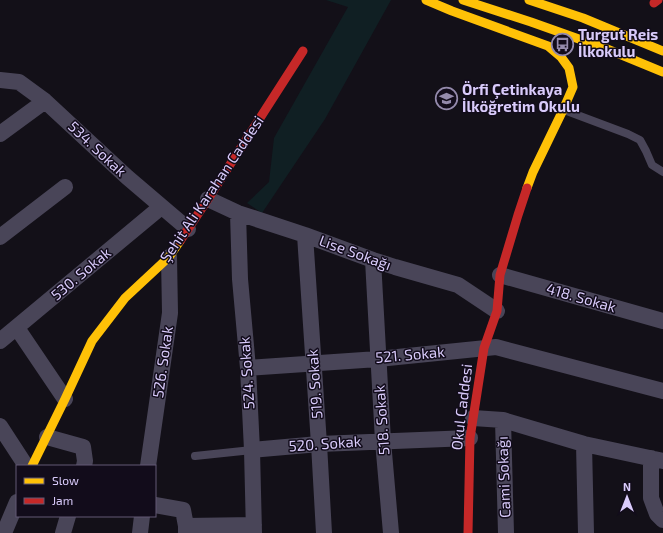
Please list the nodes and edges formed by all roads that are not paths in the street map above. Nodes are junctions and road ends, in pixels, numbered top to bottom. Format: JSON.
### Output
{"nodes":[{"id":1,"x":426,"y":0,"type":"edge"},
{"id":2,"x":463,"y":0,"type":"edge"},
{"id":3,"x":528,"y":0,"type":"edge"},
{"id":4,"x":303,"y":51,"type":"dead end"},
{"id":5,"x":663,"y":51,"type":"edge"},
{"id":6,"x":663,"y":72,"type":"edge"},
{"id":7,"x":0,"y":80,"type":"edge"},
{"id":8,"x":45,"y":101,"type":"junction"},
{"id":9,"x":563,"y":110,"type":"junction"},
{"id":10,"x":0,"y":134,"type":"edge"},
{"id":11,"x":663,"y":172,"type":"edge"},
{"id":12,"x":65,"y":187,"type":"dead end"},
{"id":13,"x":208,"y":199,"type":"junction"},
{"id":14,"x":161,"y":207,"type":"junction"},
{"id":15,"x":238,"y":213,"type":"junction"},
{"id":16,"x":188,"y":229,"type":"junction"},
{"id":17,"x":305,"y":235,"type":"junction"},
{"id":18,"x":0,"y":237,"type":"edge"},
{"id":19,"x":169,"y":257,"type":"junction"},
{"id":20,"x":373,"y":260,"type":"junction"},
{"id":21,"x":500,"y":275,"type":"junction"},
{"id":22,"x":497,"y":311,"type":"junction"},
{"id":23,"x":663,"y":321,"type":"edge"},
{"id":24,"x":17,"y":328,"type":"junction"},
{"id":25,"x":0,"y":341,"type":"edge"},
{"id":26,"x":484,"y":348,"type":"junction"},
{"id":27,"x":378,"y":359,"type":"junction"},
{"id":28,"x":313,"y":363,"type":"junction"},
{"id":29,"x":248,"y":368,"type":"junction"},
{"id":30,"x":663,"y":391,"type":"edge"},
{"id":31,"x":66,"y":399,"type":"junction"},
{"id":32,"x":473,"y":418,"type":"junction"},
{"id":33,"x":502,"y":420,"type":"junction"},
{"id":34,"x":0,"y":426,"type":"edge"},
{"id":35,"x":47,"y":437,"type":"junction"},
{"id":36,"x":470,"y":438,"type":"junction"},
{"id":37,"x":383,"y":441,"type":"junction"},
{"id":38,"x":319,"y":444,"type":"junction"},
{"id":39,"x":584,"y":444,"type":"junction"},
{"id":40,"x":252,"y":450,"type":"junction"},
{"id":41,"x":195,"y":456,"type":"dead end"},
{"id":42,"x":657,"y":460,"type":"edge"},
{"id":43,"x":25,"y":465,"type":"edge"},
{"id":44,"x":33,"y":465,"type":"edge"},
{"id":45,"x":84,"y":465,"type":"edge"},
{"id":46,"x":148,"y":465,"type":"edge"},
{"id":47,"x":16,"y":504,"type":"edge"},
{"id":48,"x":156,"y":505,"type":"edge"},
{"id":49,"x":68,"y":517,"type":"edge"},
{"id":50,"x":142,"y":517,"type":"edge"},
{"id":51,"x":663,"y":520,"type":"edge"},
{"id":52,"x":186,"y":529,"type":"edge"},
{"id":53,"x":254,"y":529,"type":"edge"},
{"id":54,"x":4,"y":533,"type":"edge"},
{"id":55,"x":63,"y":533,"type":"edge"},
{"id":56,"x":140,"y":533,"type":"edge"},
{"id":57,"x":324,"y":533,"type":"edge"},
{"id":58,"x":391,"y":533,"type":"edge"},
{"id":59,"x":468,"y":533,"type":"edge"},
{"id":60,"x":506,"y":533,"type":"edge"},
{"id":61,"x":586,"y":533,"type":"edge"}],
"edges":[{"from":1,"to":9,"type":"main road","name":"Okul Caddesi"},
{"from":2,"to":6,"type":"main road"},
{"from":3,"to":5,"type":"main road"},
{"from":4,"to":13,"type":"main road","name":"Şehit Ali Karahan Caddesi"},
{"from":7,"to":8,"type":"street","name":"534. Sokak"},
{"from":8,"to":10,"type":"street"},
{"from":8,"to":14,"type":"street","name":"534. Sokak"},
{"from":9,"to":11,"type":"lane"},
{"from":9,"to":21,"type":"main road","name":"Okul Caddesi"},
{"from":12,"to":18,"type":"street"},
{"from":13,"to":15,"type":"street","name":"Lise Sokağı"},
{"from":13,"to":16,"type":"main road","name":"Şehit Ali Karahan Caddesi"},
{"from":14,"to":16,"type":"street","name":"534. Sokak"},
{"from":14,"to":24,"type":"street","name":"530. Sokak"},
{"from":15,"to":17,"type":"street","name":"Lise Sokağı"},
{"from":15,"to":29,"type":"street","name":"524. Sokak"},
{"from":16,"to":19,"type":"main road","name":"Şehit Ali Karahan Caddesi"},
{"from":17,"to":20,"type":"street","name":"Lise Sokağı"},
{"from":17,"to":28,"type":"street","name":"519. Sokak"},
{"from":19,"to":31,"type":"main road","name":"Şehit Ali Karahan Caddesi"},
{"from":19,"to":46,"type":"street","name":"526. Sokak"},
{"from":20,"to":22,"type":"street","name":"Lise Sokağı"},
{"from":20,"to":27,"type":"street","name":"518. Sokak"},
{"from":21,"to":22,"type":"main road","name":"Okul Caddesi"},
{"from":21,"to":23,"type":"street","name":"418. Sokak"},
{"from":22,"to":26,"type":"main road","name":"Okul Caddesi"},
{"from":24,"to":25,"type":"street","name":"530. Sokak"},
{"from":24,"to":31,"type":"street"},
{"from":26,"to":27,"type":"street","name":"521. Sokak"},
{"from":26,"to":30,"type":"street","name":"521. Sokak"},
{"from":26,"to":32,"type":"main road","name":"Okul Caddesi"},
{"from":27,"to":28,"type":"street","name":"521. Sokak"},
{"from":27,"to":37,"type":"street","name":"518. Sokak"},
{"from":28,"to":29,"type":"street","name":"521. Sokak"},
{"from":28,"to":38,"type":"street","name":"519. Sokak"},
{"from":29,"to":40,"type":"street","name":"524. Sokak"},
{"from":31,"to":35,"type":"main road","name":"Şehit Ali Karahan Caddesi"},
{"from":32,"to":33,"type":"street"},
{"from":32,"to":36,"type":"main road","name":"Okul Caddesi"},
{"from":33,"to":39,"type":"street"},
{"from":33,"to":60,"type":"street","name":"Cami Sokağı"},
{"from":34,"to":43,"type":"street"},
{"from":35,"to":44,"type":"main road","name":"Şehit Ali Karahan Caddesi"},
{"from":35,"to":45,"type":"street"},
{"from":36,"to":37,"type":"street","name":"520. Sokak"},
{"from":36,"to":59,"type":"main road","name":"Okul Caddesi"},
{"from":37,"to":38,"type":"street","name":"520. Sokak"},
{"from":37,"to":58,"type":"street","name":"518. Sokak"},
{"from":38,"to":40,"type":"street","name":"520. Sokak"},
{"from":38,"to":57,"type":"street","name":"519. Sokak"},
{"from":39,"to":42,"type":"street"},
{"from":39,"to":61,"type":"street"},
{"from":40,"to":41,"type":"lane"},
{"from":40,"to":53,"type":"street","name":"524. Sokak"},
{"from":42,"to":51,"type":"street"},
{"from":47,"to":54,"type":"street"},
{"from":48,"to":52,"type":"street"},
{"from":49,"to":55,"type":"street"},
{"from":50,"to":56,"type":"street"},
{"from":52,"to":53,"type":"street"}]}
